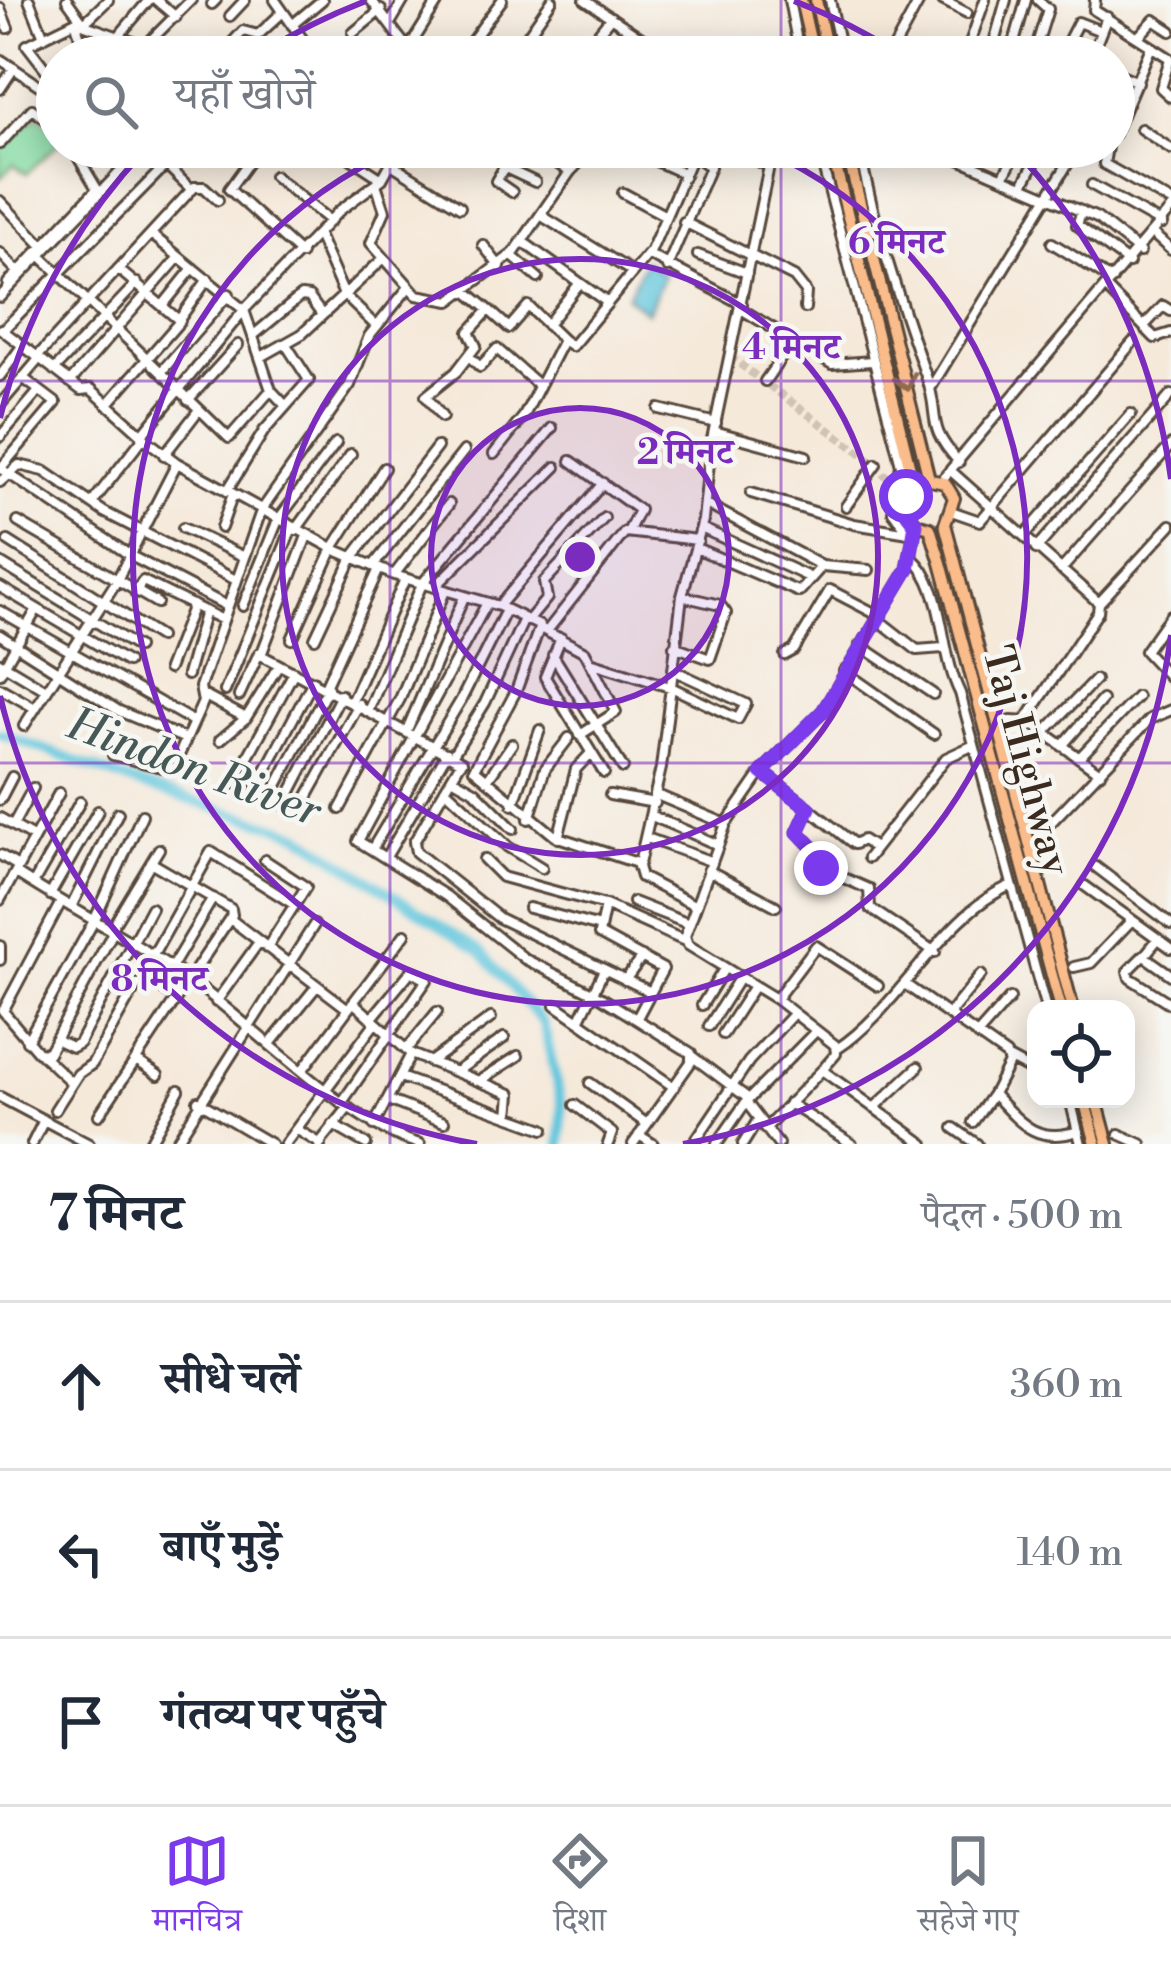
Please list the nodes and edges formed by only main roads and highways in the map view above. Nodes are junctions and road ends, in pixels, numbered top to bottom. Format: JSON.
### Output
{"nodes":[{"id":1,"x":802,"y":0,"type":"edge"},
{"id":2,"x":816,"y":0,"type":"edge"},
{"id":3,"x":810,"y":36,"type":"edge"},
{"id":4,"x":824,"y":36,"type":"edge"},
{"id":5,"x":837,"y":168,"type":"edge"},
{"id":6,"x":851,"y":168,"type":"edge"},
{"id":7,"x":935,"y":480,"type":"junction"},
{"id":8,"x":914,"y":485,"type":"junction"},
{"id":9,"x":1058,"y":1000,"type":"edge"},
{"id":10,"x":1070,"y":1000,"type":"edge"},
{"id":11,"x":1086,"y":1108,"type":"edge"},
{"id":12,"x":1098,"y":1108,"type":"edge"},
{"id":13,"x":1096,"y":1144,"type":"edge"},
{"id":14,"x":1108,"y":1144,"type":"edge"}],
"edges":[{"from":1,"to":3,"type":"main road"},
{"from":2,"to":4,"type":"main road"},
{"from":5,"to":8,"type":"main road"},
{"from":6,"to":7,"type":"main road","one_way":true},
{"from":7,"to":8,"type":"main road"},
{"from":7,"to":10,"type":"main road"},
{"from":8,"to":9,"type":"main road","name":"Taj Highway"},
{"from":11,"to":13,"type":"main road"},
{"from":12,"to":14,"type":"main road"}]}
